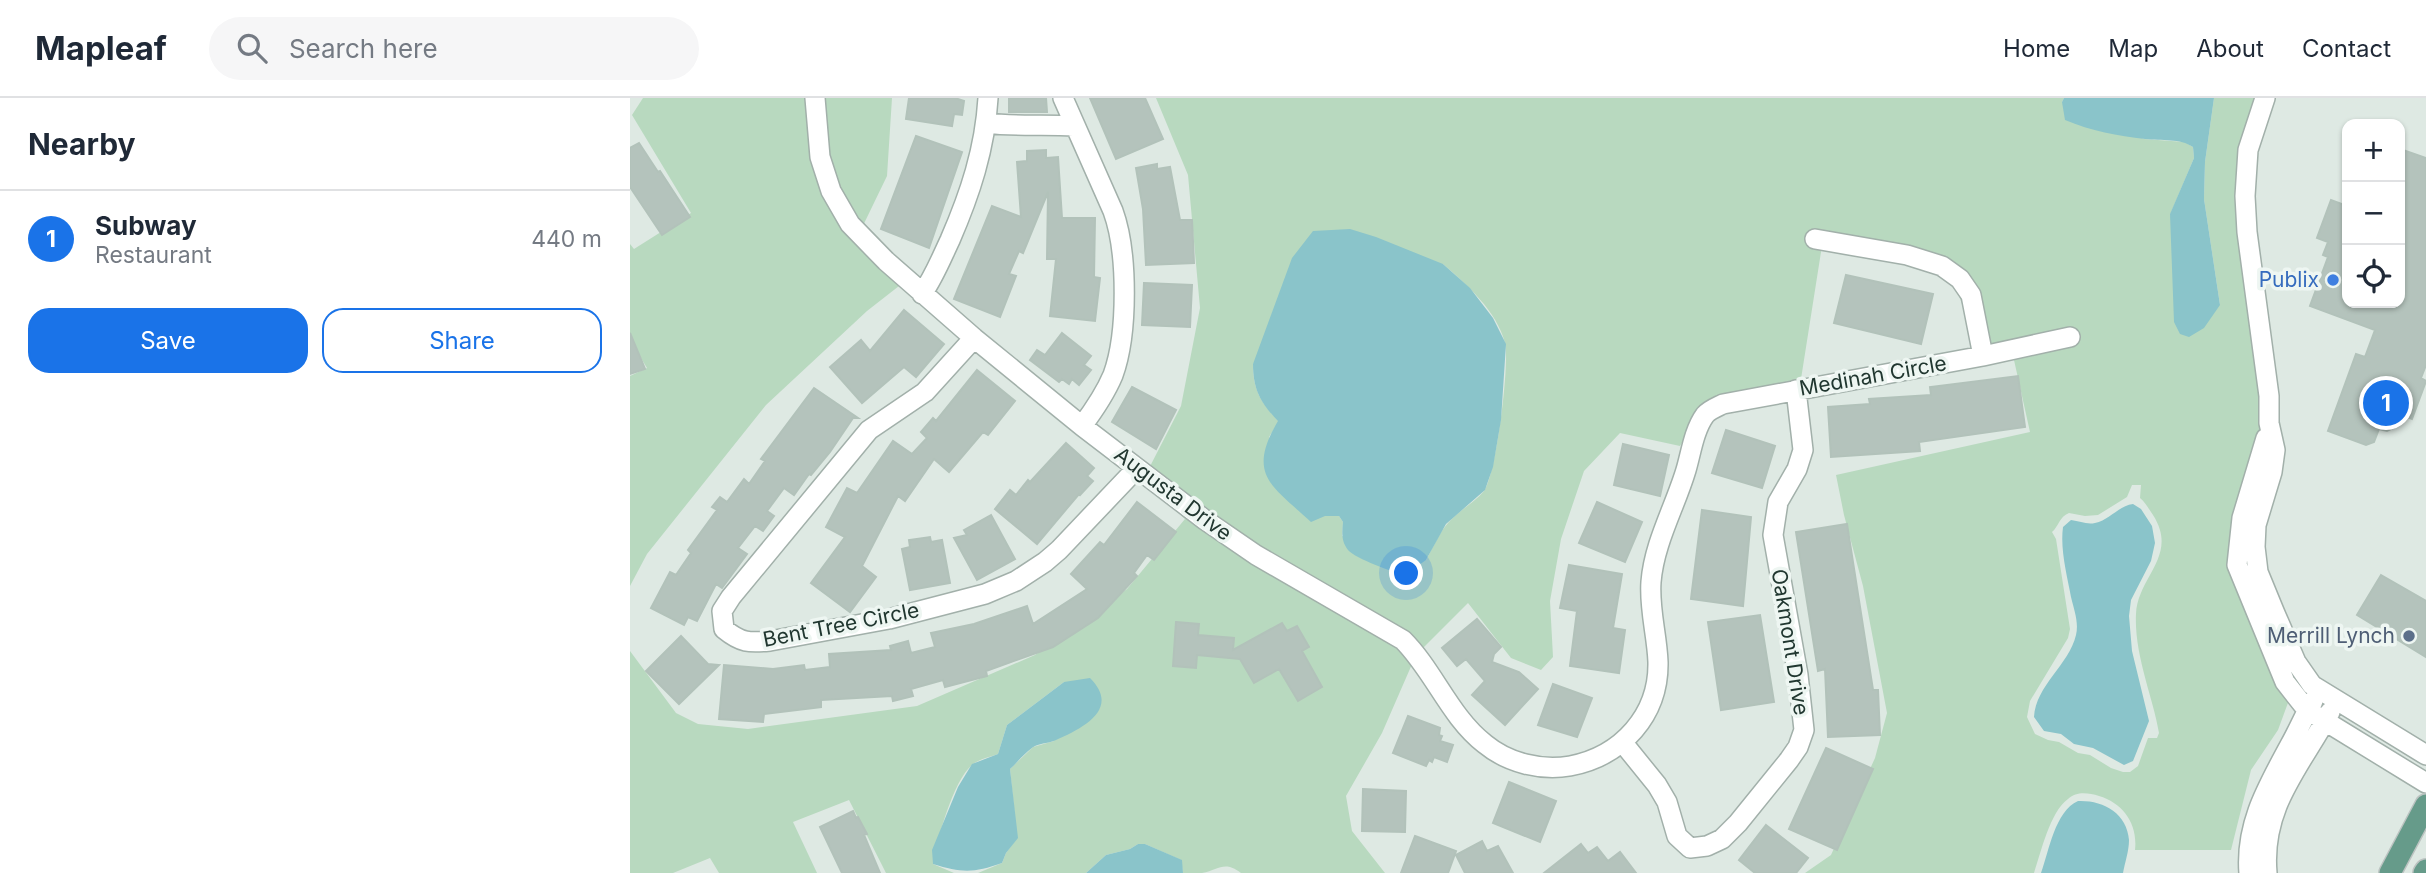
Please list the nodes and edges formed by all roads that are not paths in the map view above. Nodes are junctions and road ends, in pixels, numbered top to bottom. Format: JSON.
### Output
{"nodes":[{"id":1,"x":815,"y":98,"type":"edge"},
{"id":2,"x":988,"y":98,"type":"edge"},
{"id":3,"x":1063,"y":98,"type":"edge"},
{"id":4,"x":2265,"y":98,"type":"edge"},
{"id":5,"x":987,"y":124,"type":"junction"},
{"id":6,"x":1074,"y":126,"type":"junction"},
{"id":7,"x":1815,"y":239,"type":"dead end"},
{"id":8,"x":922,"y":294,"type":"junction"},
{"id":9,"x":2070,"y":337,"type":"dead end"},
{"id":10,"x":974,"y":338,"type":"junction"},
{"id":11,"x":1983,"y":356,"type":"junction"},
{"id":12,"x":1796,"y":390,"type":"junction"},
{"id":13,"x":2269,"y":423,"type":"junction"},
{"id":14,"x":1082,"y":426,"type":"junction"},
{"id":15,"x":1136,"y":469,"type":"junction"},
{"id":16,"x":2327,"y":696,"type":"junction"},
{"id":17,"x":2307,"y":710,"type":"junction"},
{"id":18,"x":2325,"y":722,"type":"junction"},
{"id":19,"x":1623,"y":743,"type":"junction"},
{"id":20,"x":2426,"y":755,"type":"edge"},
{"id":21,"x":2426,"y":783,"type":"edge"},
{"id":22,"x":2426,"y":805,"type":"edge"},
{"id":23,"x":2249,"y":873,"type":"edge"},
{"id":24,"x":2267,"y":873,"type":"edge"},
{"id":25,"x":2390,"y":873,"type":"edge"}],
"edges":[{"from":1,"to":8,"type":"street","name":"Augusta Drive"},
{"from":2,"to":5,"type":"street"},
{"from":3,"to":6,"type":"street"},
{"from":4,"to":13,"type":"street"},
{"from":5,"to":6,"type":"street"},
{"from":5,"to":8,"type":"street"},
{"from":6,"to":14,"type":"street"},
{"from":7,"to":11,"type":"street"},
{"from":8,"to":10,"type":"street","name":"Augusta Drive"},
{"from":9,"to":11,"type":"street","name":"Medinah Circle"},
{"from":10,"to":14,"type":"street","name":"Augusta Drive"},
{"from":10,"to":15,"type":"street","name":"Bent Tree Circle"},
{"from":11,"to":12,"type":"street","name":"Medinah Circle"},
{"from":12,"to":19,"type":"street","name":"Medinah Circle"},
{"from":12,"to":19,"type":"street","name":"Oakmont Drive"},
{"from":13,"to":16,"type":"street"},
{"from":13,"to":17,"type":"street"},
{"from":14,"to":15,"type":"street","name":"Augusta Drive"},
{"from":15,"to":19,"type":"street","name":"Augusta Drive"},
{"from":16,"to":17,"type":"street"},
{"from":16,"to":18,"type":"street"},
{"from":16,"to":20,"type":"street"},
{"from":17,"to":18,"type":"street"},
{"from":17,"to":23,"type":"street"},
{"from":18,"to":21,"type":"street"},
{"from":18,"to":24,"type":"street"},
{"from":22,"to":25,"type":"main road"}]}
